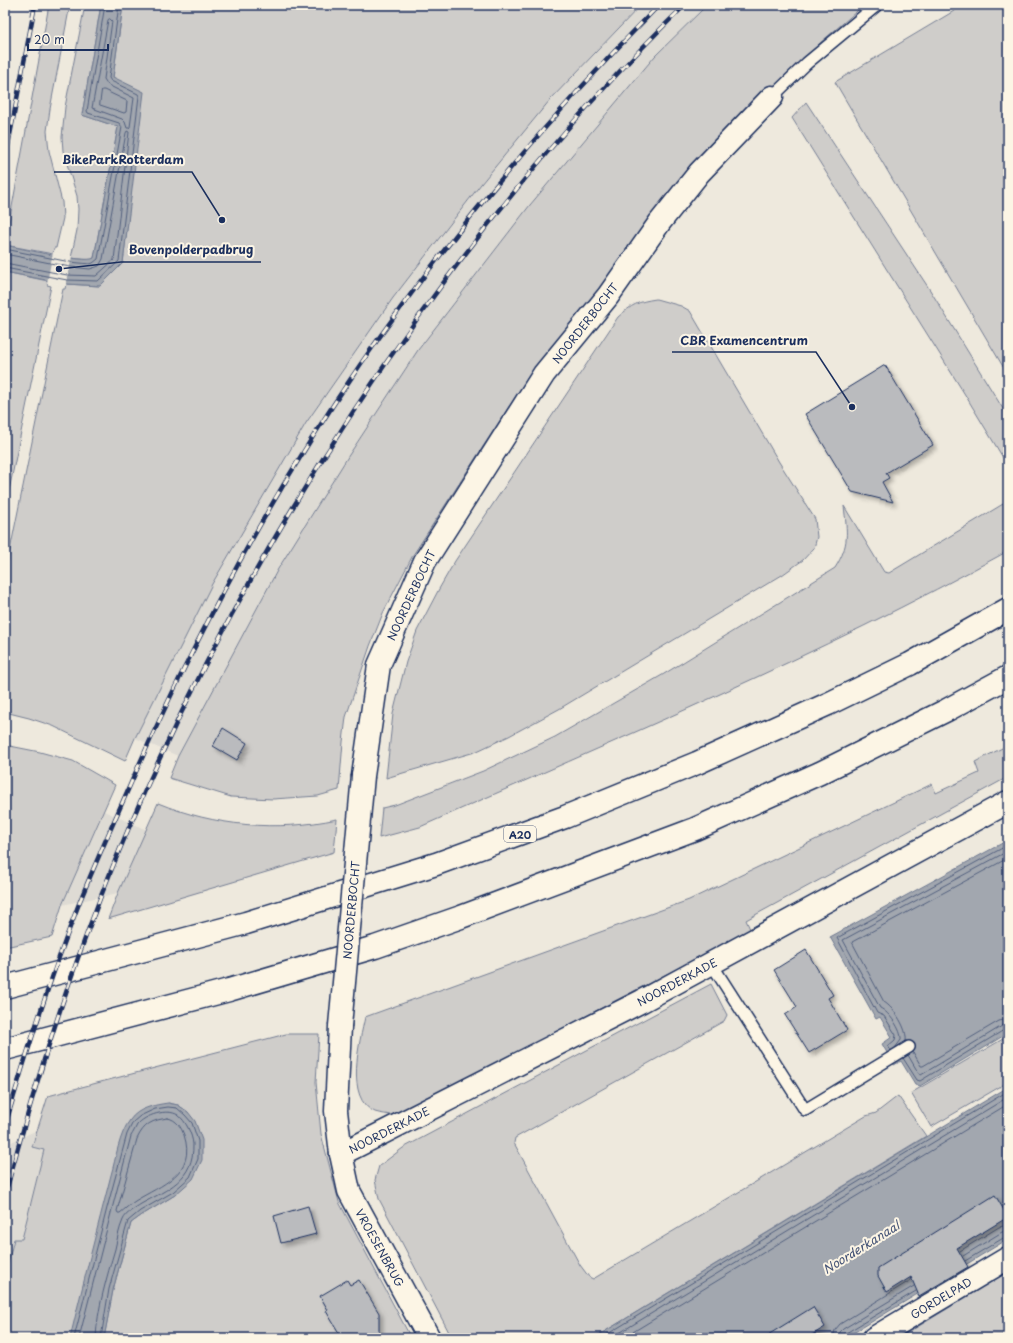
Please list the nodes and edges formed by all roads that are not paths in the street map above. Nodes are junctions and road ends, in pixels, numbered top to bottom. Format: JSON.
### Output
{"nodes":[{"id":1,"x":877,"y":5,"type":"edge"},
{"id":2,"x":772,"y":97,"type":"joint"},
{"id":3,"x":1008,"y":609,"type":"edge"},
{"id":4,"x":1008,"y":677,"type":"edge"},
{"id":5,"x":1008,"y":802,"type":"edge"},
{"id":6,"x":711,"y":963,"type":"junction"},
{"id":7,"x":5,"y":987,"type":"edge"},
{"id":8,"x":909,"y":1047,"type":"dead end"},
{"id":9,"x":5,"y":1049,"type":"edge"},
{"id":10,"x":342,"y":1154,"type":"junction"},
{"id":11,"x":1008,"y":1258,"type":"edge"},
{"id":12,"x":429,"y":1338,"type":"edge"},
{"id":13,"x":874,"y":1338,"type":"edge"}],
"edges":[{"from":1,"to":2,"type":"lane"},
{"from":2,"to":10,"type":"main road","name":"NOORDERBOCHT","bridge":true},
{"from":3,"to":7,"type":"main road","number":"A20"},
{"from":4,"to":9,"type":"main road"},
{"from":5,"to":6,"type":"main road","name":"NOORDERKADE"},
{"from":6,"to":8,"type":"lane"},
{"from":6,"to":10,"type":"main road","name":"NOORDERKADE"},
{"from":10,"to":12,"type":"main road","name":"VROESENBRUG"},
{"from":11,"to":13,"type":"main road","name":"GORDELPAD"}]}
